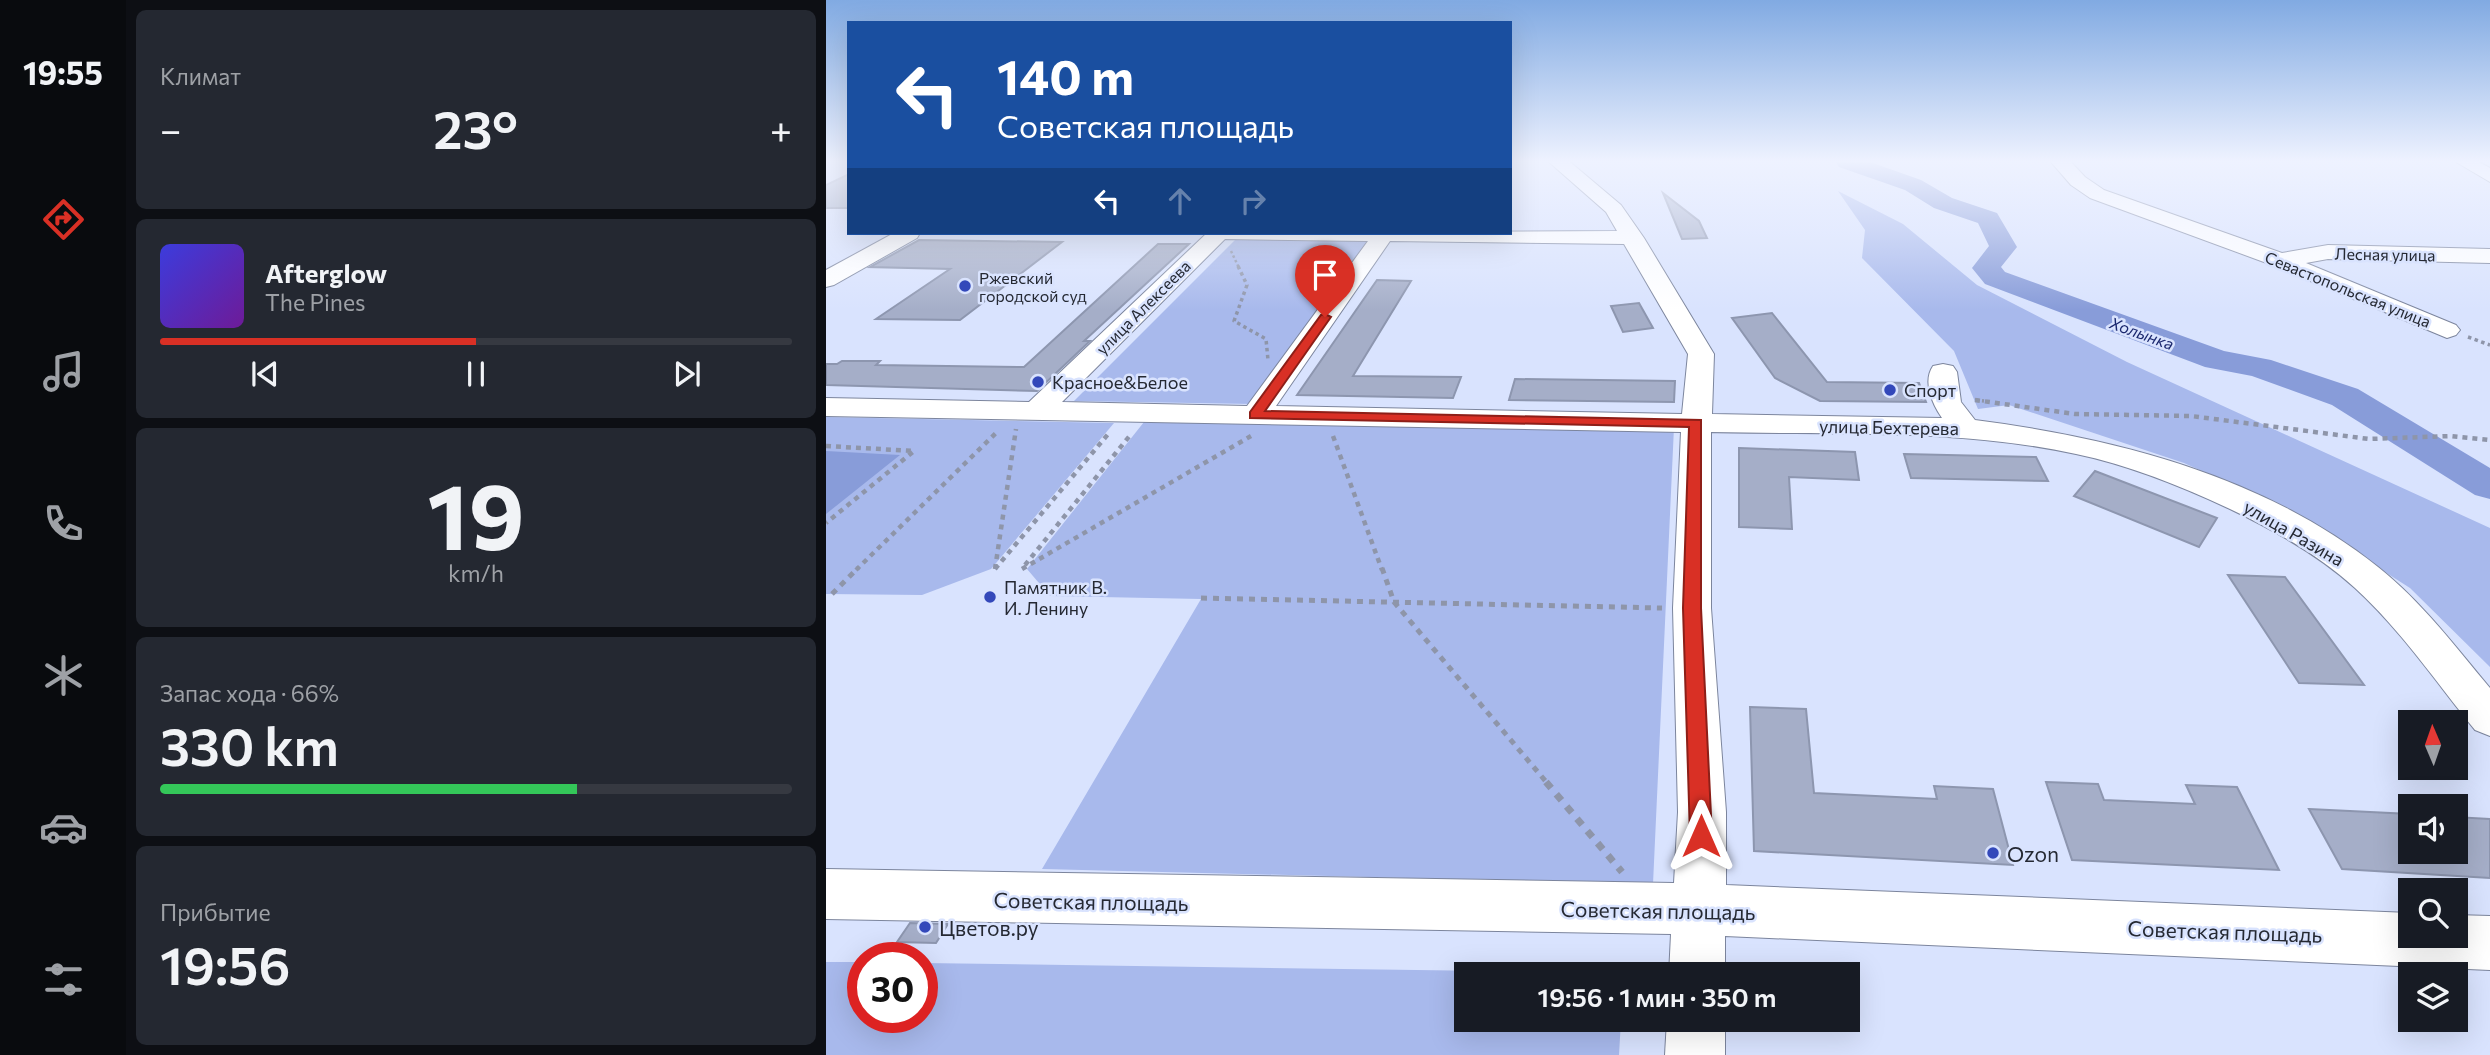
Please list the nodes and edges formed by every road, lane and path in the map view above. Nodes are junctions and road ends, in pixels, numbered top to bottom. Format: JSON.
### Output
{"nodes":[{"id":1,"x":1616,"y":211,"type":"edge"},
{"id":2,"x":2145,"y":211,"type":"edge"},
{"id":3,"x":905,"y":235,"type":"edge"},
{"id":4,"x":1218,"y":235,"type":"edge"},
{"id":5,"x":1234,"y":235,"type":"edge"},
{"id":6,"x":1384,"y":235,"type":"joint"},
{"id":7,"x":1633,"y":238,"type":"junction"},
{"id":8,"x":2490,"y":256,"type":"edge"},
{"id":9,"x":2280,"y":260,"type":"junction"},
{"id":10,"x":826,"y":280,"type":"edge"},
{"id":11,"x":2447,"y":330,"type":"dead end"},
{"id":12,"x":1943,"y":372,"type":"dead end"},
{"id":13,"x":1281,"y":379,"type":"junction"},
{"id":14,"x":1946,"y":403,"type":"junction"},
{"id":15,"x":826,"y":407,"type":"edge"},
{"id":16,"x":1028,"y":411,"type":"junction"},
{"id":17,"x":1137,"y":413,"type":"junction"},
{"id":18,"x":1255,"y":415,"type":"junction"},
{"id":19,"x":1286,"y":415,"type":"junction"},
{"id":20,"x":1329,"y":423,"type":"dead end"},
{"id":21,"x":1696,"y":423,"type":"junction"},
{"id":22,"x":1965,"y":428,"type":"junction"},
{"id":23,"x":2490,"y":440,"type":"edge"},
{"id":24,"x":826,"y":446,"type":"edge"},
{"id":25,"x":2081,"y":446,"type":"joint"},
{"id":26,"x":826,"y":523,"type":"edge"},
{"id":27,"x":832,"y":594,"type":"dead end"},
{"id":28,"x":1201,"y":598,"type":"dead end"},
{"id":29,"x":1394,"y":602,"type":"junction"},
{"id":30,"x":1692,"y":608,"type":"junction"},
{"id":31,"x":2490,"y":718,"type":"edge"},
{"id":32,"x":1623,"y":873,"type":"dead end"},
{"id":33,"x":826,"y":894,"type":"edge"},
{"id":34,"x":1699,"y":909,"type":"junction"},
{"id":35,"x":2490,"y":943,"type":"edge"},
{"id":36,"x":1697,"y":962,"type":"edge"},
{"id":37,"x":1696,"y":1032,"type":"edge"},
{"id":38,"x":1695,"y":1055,"type":"edge"}],
"edges":[{"from":1,"to":7,"type":"street"},
{"from":2,"to":9,"type":"street","name":"Севастопольская улица"},
{"from":3,"to":10,"type":"street"},
{"from":4,"to":16,"type":"street","name":"улица Алексеева"},
{"from":5,"to":13,"type":"path"},
{"from":6,"to":7,"type":"street"},
{"from":6,"to":13,"type":"street"},
{"from":7,"to":21,"type":"street"},
{"from":8,"to":9,"type":"street","name":"Лесная улица"},
{"from":9,"to":11,"type":"street","name":"Севастопольская улица"},
{"from":12,"to":14,"type":"street"},
{"from":13,"to":18,"type":"street"},
{"from":14,"to":22,"type":"street"},
{"from":14,"to":23,"type":"path"},
{"from":15,"to":16,"type":"street"},
{"from":16,"to":17,"type":"street"},
{"from":16,"to":17,"type":"path"},
{"from":16,"to":27,"type":"path"},
{"from":17,"to":18,"type":"street"},
{"from":17,"to":19,"type":"path"},
{"from":18,"to":19,"type":"street"},
{"from":19,"to":21,"type":"street"},
{"from":20,"to":29,"type":"path"},
{"from":21,"to":22,"type":"street","name":"улица Бехтерева"},
{"from":21,"to":30,"type":"street"},
{"from":22,"to":25,"type":"street","name":"улица Бехтерева"},
{"from":24,"to":26,"type":"path"},
{"from":25,"to":31,"type":"street","name":"улица Разина"},
{"from":28,"to":29,"type":"path"},
{"from":29,"to":30,"type":"path"},
{"from":29,"to":32,"type":"path"},
{"from":30,"to":34,"type":"street"},
{"from":33,"to":34,"type":"street","name":"Советская площадь"},
{"from":34,"to":35,"type":"street","name":"Советская площадь"},
{"from":34,"to":36,"type":"street"},
{"from":37,"to":38,"type":"street"}]}
